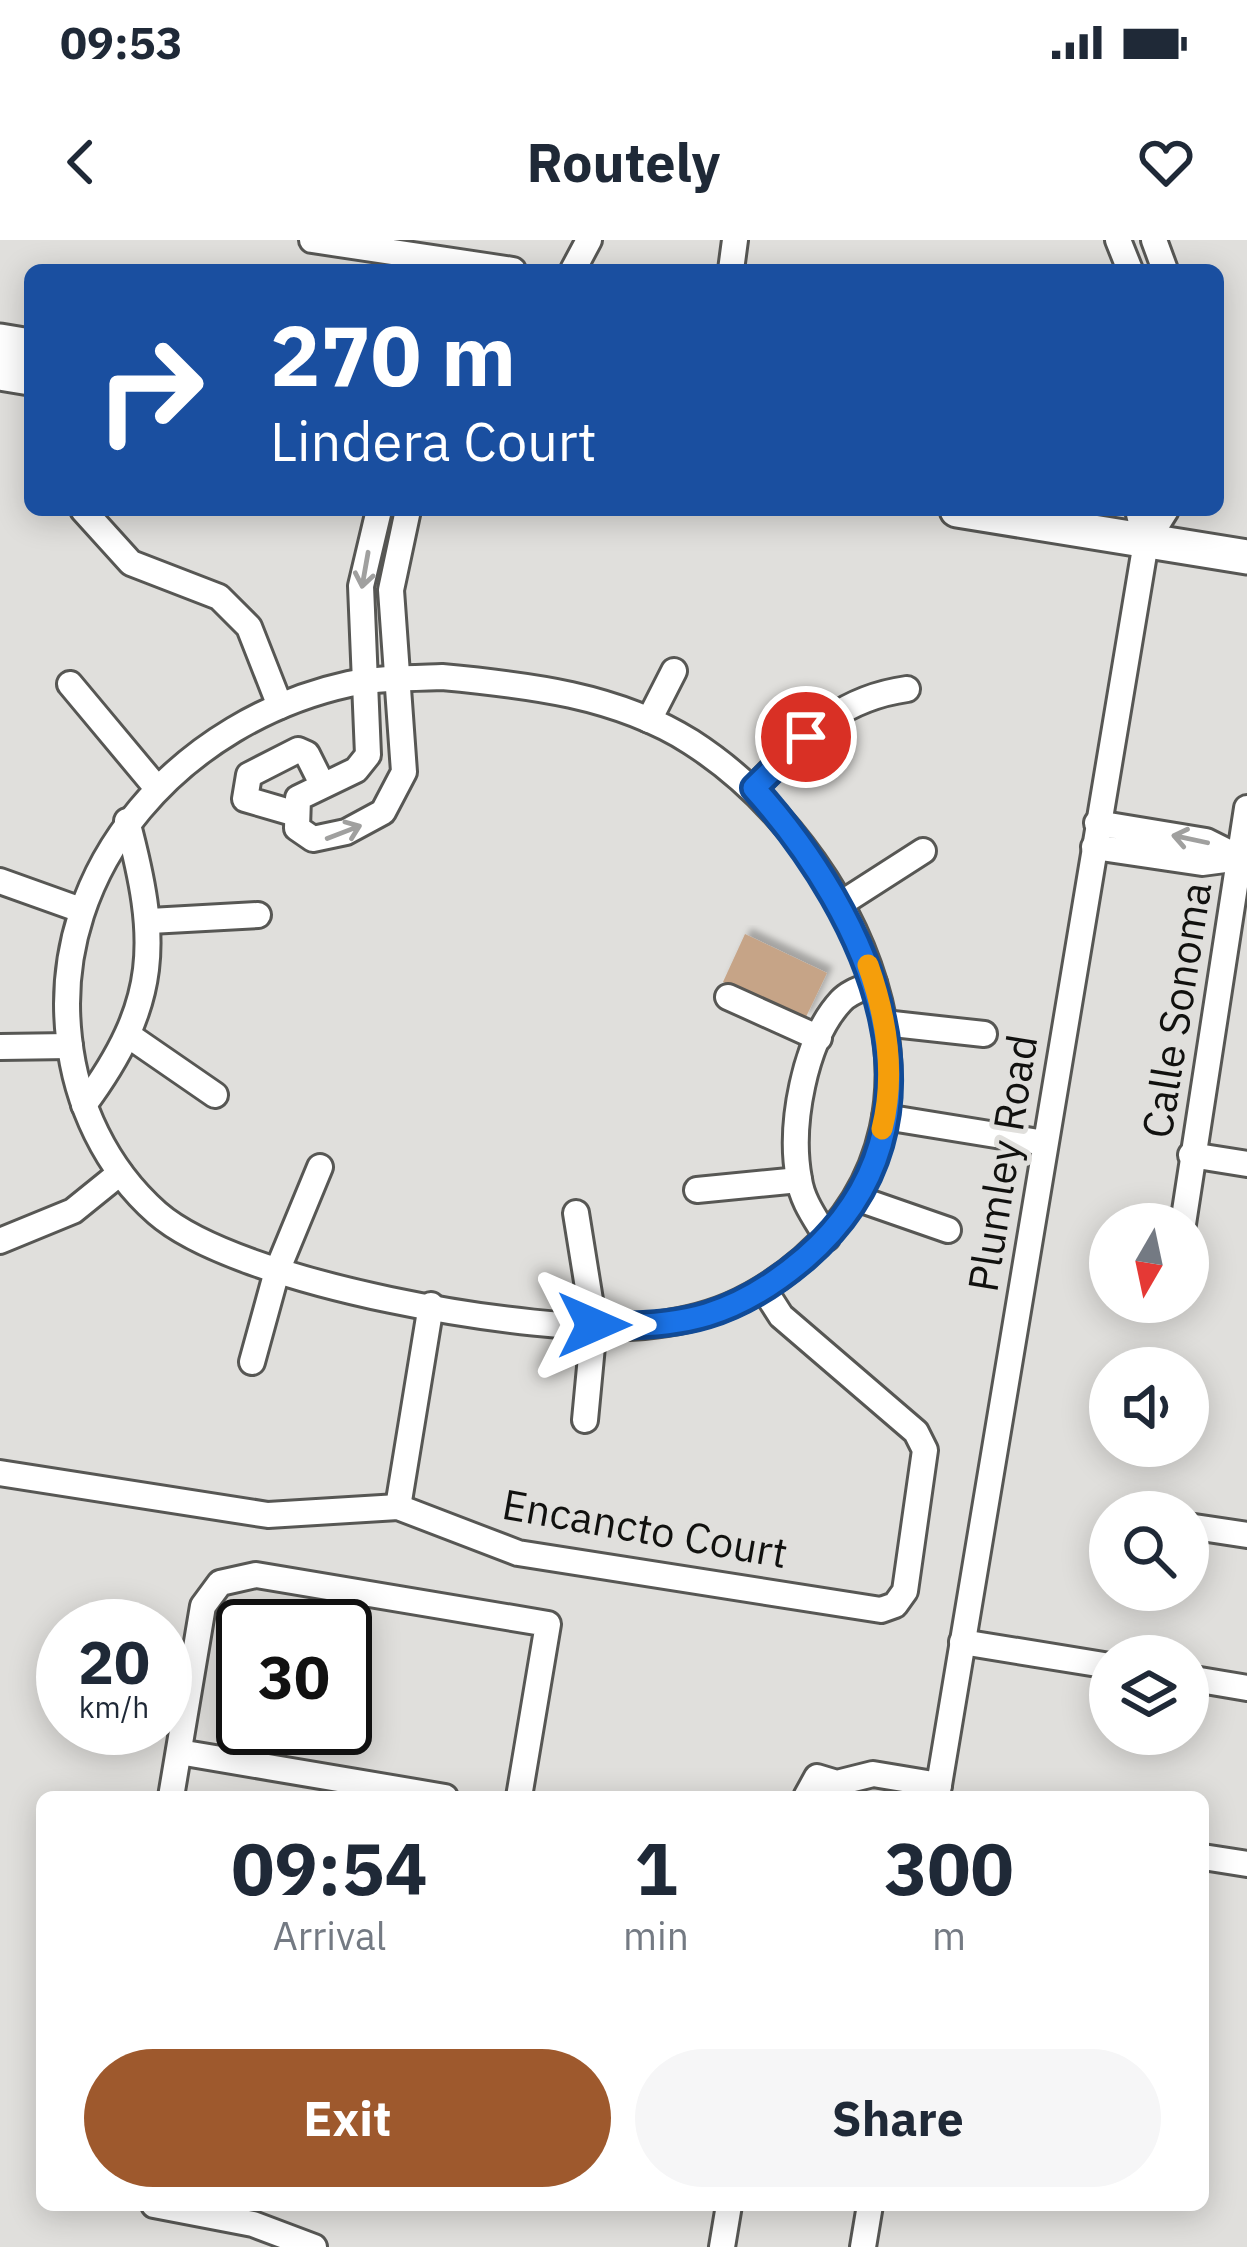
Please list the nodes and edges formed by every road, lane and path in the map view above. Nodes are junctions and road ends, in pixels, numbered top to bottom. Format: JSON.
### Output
{"nodes":[{"id":1,"x":312,"y":240,"type":"edge"},
{"id":2,"x":424,"y":263,"type":"edge"},
{"id":3,"x":451,"y":264,"type":"edge"},
{"id":4,"x":88,"y":516,"type":"edge"},
{"id":5,"x":378,"y":516,"type":"edge"},
{"id":6,"x":407,"y":516,"type":"edge"},
{"id":7,"x":1027,"y":516,"type":"edge"},
{"id":8,"x":1142,"y":526,"type":"edge"},
{"id":9,"x":1247,"y":557,"type":"edge"},
{"id":10,"x":674,"y":671,"type":"dead end"},
{"id":11,"x":394,"y":679,"type":"junction"},
{"id":12,"x":367,"y":681,"type":"junction"},
{"id":13,"x":70,"y":684,"type":"dead end"},
{"id":14,"x":907,"y":689,"type":"dead end"},
{"id":15,"x":280,"y":706,"type":"junction"},
{"id":16,"x":649,"y":720,"type":"junction"},
{"id":17,"x":322,"y":784,"type":"junction"},
{"id":18,"x":156,"y":787,"type":"junction"},
{"id":19,"x":754,"y":788,"type":"junction"},
{"id":20,"x":1247,"y":808,"type":"edge"},
{"id":21,"x":293,"y":813,"type":"junction"},
{"id":22,"x":127,"y":821,"type":"junction"},
{"id":23,"x":1095,"y":835,"type":"junction"},
{"id":24,"x":923,"y":851,"type":"dead end"},
{"id":25,"x":1240,"y":858,"type":"junction"},
{"id":26,"x":0,"y":881,"type":"edge"},
{"id":27,"x":842,"y":904,"type":"junction"},
{"id":28,"x":81,"y":910,"type":"junction"},
{"id":29,"x":258,"y":915,"type":"dead end"},
{"id":30,"x":150,"y":921,"type":"junction"},
{"id":31,"x":1236,"y":948,"type":"edge"},
{"id":32,"x":874,"y":983,"type":"junction"},
{"id":33,"x":728,"y":998,"type":"dead end"},
{"id":34,"x":884,"y":1023,"type":"junction"},
{"id":35,"x":984,"y":1034,"type":"dead end"},
{"id":36,"x":128,"y":1035,"type":"junction"},
{"id":37,"x":820,"y":1038,"type":"junction"},
{"id":38,"x":70,"y":1046,"type":"junction"},
{"id":39,"x":0,"y":1048,"type":"edge"},
{"id":40,"x":215,"y":1095,"type":"dead end"},
{"id":41,"x":84,"y":1106,"type":"junction"},
{"id":42,"x":885,"y":1117,"type":"junction"},
{"id":43,"x":1045,"y":1142,"type":"junction"},
{"id":44,"x":1191,"y":1155,"type":"junction"},
{"id":45,"x":1247,"y":1164,"type":"edge"},
{"id":46,"x":320,"y":1167,"type":"dead end"},
{"id":47,"x":120,"y":1173,"type":"junction"},
{"id":48,"x":799,"y":1180,"type":"junction"},
{"id":49,"x":697,"y":1190,"type":"dead end"},
{"id":50,"x":856,"y":1198,"type":"junction"},
{"id":51,"x":1185,"y":1203,"type":"edge"},
{"id":52,"x":575,"y":1213,"type":"dead end"},
{"id":53,"x":948,"y":1230,"type":"dead end"},
{"id":54,"x":827,"y":1238,"type":"junction"},
{"id":55,"x":0,"y":1241,"type":"edge"},
{"id":56,"x":277,"y":1270,"type":"junction"},
{"id":57,"x":765,"y":1291,"type":"junction"},
{"id":58,"x":430,"y":1305,"type":"junction"},
{"id":59,"x":594,"y":1325,"type":"junction"},
{"id":60,"x":252,"y":1362,"type":"dead end"},
{"id":61,"x":585,"y":1420,"type":"dead end"},
{"id":62,"x":0,"y":1473,"type":"edge"},
{"id":63,"x":398,"y":1508,"type":"junction"},
{"id":64,"x":1209,"y":1529,"type":"edge"},
{"id":65,"x":1247,"y":1535,"type":"edge"},
{"id":66,"x":962,"y":1642,"type":"junction"},
{"id":67,"x":1089,"y":1663,"type":"edge"},
{"id":68,"x":192,"y":1671,"type":"edge"},
{"id":69,"x":1209,"y":1682,"type":"edge"},
{"id":70,"x":1247,"y":1688,"type":"edge"},
{"id":71,"x":178,"y":1755,"type":"edge"},
{"id":72,"x":190,"y":1755,"type":"edge"},
{"id":73,"x":835,"y":1790,"type":"edge"},
{"id":74,"x":172,"y":1791,"type":"edge"},
{"id":75,"x":409,"y":1791,"type":"edge"},
{"id":76,"x":521,"y":1791,"type":"edge"},
{"id":77,"x":809,"y":1791,"type":"edge"},
{"id":78,"x":938,"y":1791,"type":"edge"},
{"id":79,"x":1209,"y":1858,"type":"edge"},
{"id":80,"x":1247,"y":1864,"type":"edge"},
{"id":81,"x":185,"y":2211,"type":"edge"},
{"id":82,"x":728,"y":2211,"type":"edge"},
{"id":83,"x":869,"y":2211,"type":"edge"},
{"id":84,"x":314,"y":2247,"type":"edge"},
{"id":85,"x":722,"y":2247,"type":"edge"},
{"id":86,"x":863,"y":2247,"type":"edge"}],
"edges":[{"from":1,"to":2,"type":"street"},
{"from":2,"to":3,"type":"street"},
{"from":4,"to":15,"type":"street"},
{"from":5,"to":12,"type":"street","one_way":true},
{"from":6,"to":11,"type":"street"},
{"from":7,"to":8,"type":"main road"},
{"from":8,"to":9,"type":"main road"},
{"from":8,"to":23,"type":"street","name":"Plumley Road"},
{"from":10,"to":16,"type":"street"},
{"from":11,"to":12,"type":"street"},
{"from":11,"to":16,"type":"street"},
{"from":21,"to":11,"type":"street","one_way":true},
{"from":12,"to":15,"type":"street"},
{"from":12,"to":17,"type":"street"},
{"from":13,"to":18,"type":"street"},
{"from":14,"to":19,"type":"street"},
{"from":15,"to":18,"type":"street"},
{"from":16,"to":19,"type":"street"},
{"from":17,"to":21,"type":"street"},
{"from":17,"to":21,"type":"street"},
{"from":18,"to":22,"type":"street"},
{"from":19,"to":27,"type":"street"},
{"from":20,"to":25,"type":"street","name":"Calle Sonoma"},
{"from":22,"to":28,"type":"street"},
{"from":22,"to":30,"type":"street"},
{"from":23,"to":25,"type":"street"},
{"from":23,"to":43,"type":"street","name":"Plumley Road"},
{"from":24,"to":27,"type":"street"},
{"from":25,"to":31,"type":"street","name":"Calle Sonoma"},
{"from":26,"to":28,"type":"street"},
{"from":27,"to":32,"type":"street"},
{"from":28,"to":38,"type":"street"},
{"from":29,"to":30,"type":"street"},
{"from":30,"to":36,"type":"street"},
{"from":31,"to":44,"type":"street","name":"Calle Sonoma"},
{"from":32,"to":34,"type":"street"},
{"from":32,"to":37,"type":"street"},
{"from":33,"to":37,"type":"street"},
{"from":34,"to":35,"type":"street"},
{"from":34,"to":42,"type":"street"},
{"from":36,"to":40,"type":"street"},
{"from":36,"to":41,"type":"street"},
{"from":37,"to":48,"type":"street"},
{"from":38,"to":39,"type":"street"},
{"from":38,"to":41,"type":"street"},
{"from":41,"to":47,"type":"street"},
{"from":42,"to":43,"type":"street"},
{"from":42,"to":50,"type":"street"},
{"from":43,"to":66,"type":"street","name":"Plumley Road"},
{"from":44,"to":45,"type":"street"},
{"from":44,"to":51,"type":"street","name":"Calle Sonoma"},
{"from":46,"to":56,"type":"street"},
{"from":47,"to":55,"type":"street"},
{"from":47,"to":56,"type":"street"},
{"from":48,"to":49,"type":"street"},
{"from":48,"to":54,"type":"street"},
{"from":50,"to":53,"type":"street"},
{"from":50,"to":54,"type":"street"},
{"from":52,"to":59,"type":"street"},
{"from":54,"to":57,"type":"street"},
{"from":56,"to":58,"type":"street"},
{"from":56,"to":60,"type":"street"},
{"from":57,"to":59,"type":"street"},
{"from":57,"to":63,"type":"street","name":"Encancto Court"},
{"from":58,"to":59,"type":"street"},
{"from":58,"to":63,"type":"street"},
{"from":59,"to":61,"type":"street"},
{"from":62,"to":63,"type":"street","name":"Encancto Court"},
{"from":64,"to":65,"type":"street"},
{"from":66,"to":67,"type":"street"},
{"from":66,"to":78,"type":"street","name":"Plumley Road"},
{"from":68,"to":76,"type":"street"},
{"from":69,"to":70,"type":"street"},
{"from":71,"to":74,"type":"street"},
{"from":72,"to":75,"type":"street"},
{"from":73,"to":77,"type":"street"},
{"from":73,"to":78,"type":"street"},
{"from":79,"to":80,"type":"street"},
{"from":81,"to":84,"type":"street"},
{"from":82,"to":85,"type":"street"},
{"from":83,"to":86,"type":"street"}]}
